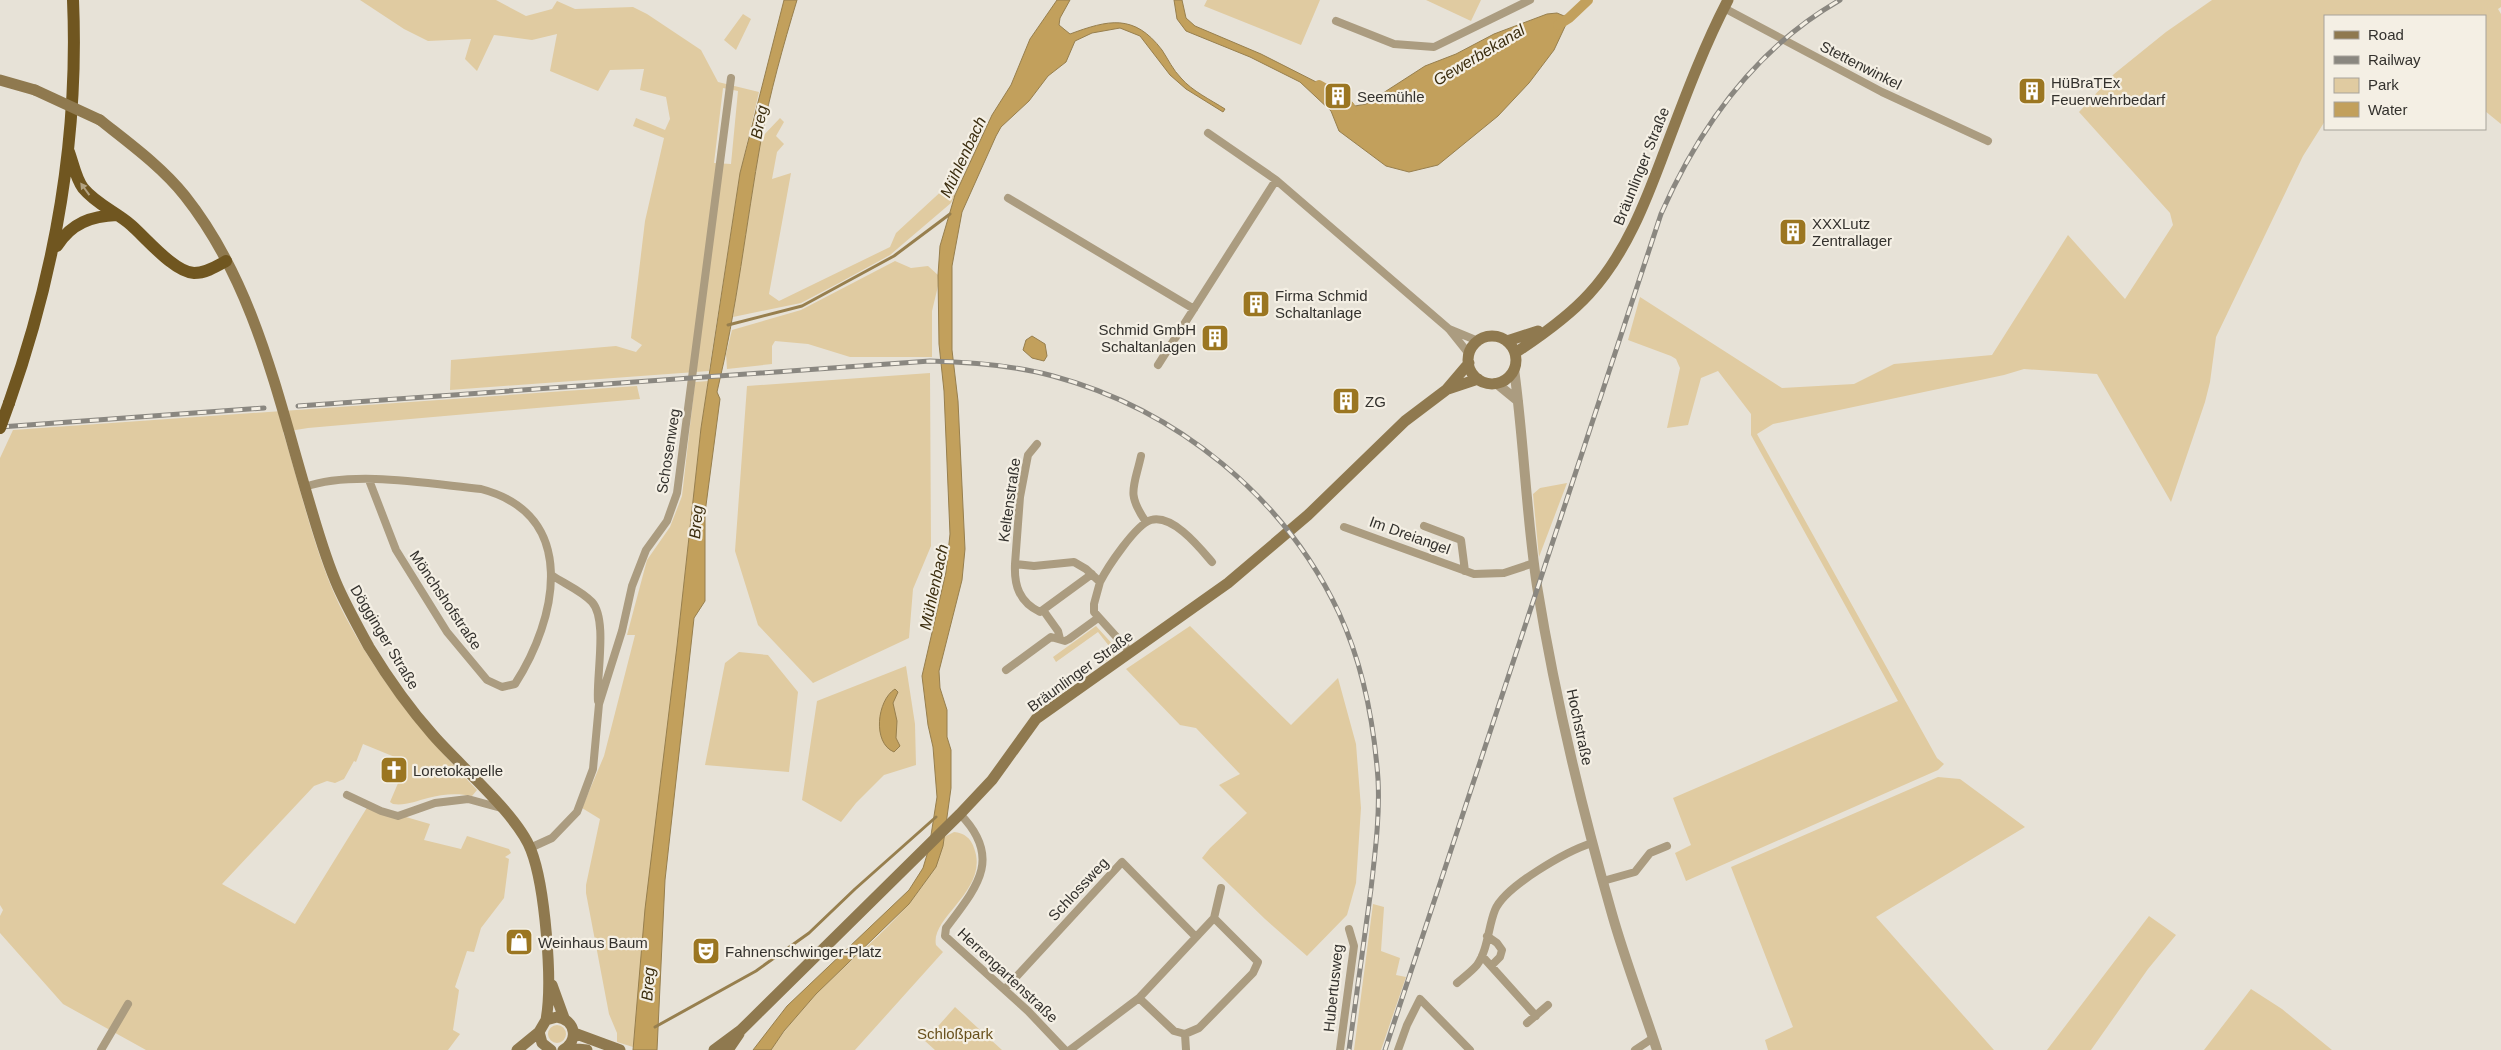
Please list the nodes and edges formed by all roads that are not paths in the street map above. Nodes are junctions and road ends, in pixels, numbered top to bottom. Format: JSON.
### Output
{"nodes":[{"id":1,"x":73,"y":0,"type":"edge"},
{"id":2,"x":1530,"y":0,"type":"edge"},
{"id":3,"x":1726,"y":4,"type":"edge"},
{"id":4,"x":1336,"y":21,"type":"dead end"},
{"id":5,"x":731,"y":78,"type":"dead end"},
{"id":6,"x":0,"y":80,"type":"edge"},
{"id":7,"x":1208,"y":133,"type":"dead end"},
{"id":8,"x":1988,"y":141,"type":"dead end"},
{"id":9,"x":68,"y":150,"type":"junction"},
{"id":10,"x":1276,"y":180,"type":"junction"},
{"id":11,"x":1008,"y":198,"type":"dead end"},
{"id":12,"x":117,"y":215,"type":"junction"},
{"id":13,"x":54,"y":250,"type":"junction"},
{"id":14,"x":226,"y":260,"type":"junction"},
{"id":15,"x":1194,"y":309,"type":"junction"},
{"id":16,"x":1553,"y":324,"type":"junction"},
{"id":17,"x":1449,"y":329,"type":"junction"},
{"id":18,"x":1478,"y":341,"type":"junction"},
{"id":19,"x":1507,"y":341,"type":"junction"},
{"id":20,"x":1515,"y":353,"type":"junction"},
{"id":21,"x":1469,"y":358,"type":"junction"},
{"id":22,"x":1158,"y":365,"type":"dead end"},
{"id":23,"x":1514,"y":368,"type":"junction"},
{"id":24,"x":1478,"y":379,"type":"junction"},
{"id":25,"x":1496,"y":383,"type":"junction"},
{"id":26,"x":1446,"y":390,"type":"junction"},
{"id":27,"x":1518,"y":401,"type":"junction"},
{"id":28,"x":0,"y":428,"type":"edge"},
{"id":29,"x":1037,"y":444,"type":"dead end"},
{"id":30,"x":1141,"y":456,"type":"dead end"},
{"id":31,"x":370,"y":480,"type":"junction"},
{"id":32,"x":305,"y":487,"type":"junction"},
{"id":33,"x":1146,"y":522,"type":"junction"},
{"id":34,"x":1424,"y":526,"type":"dead end"},
{"id":35,"x":1344,"y":527,"type":"dead end"},
{"id":36,"x":1212,"y":562,"type":"dead end"},
{"id":37,"x":1534,"y":563,"type":"junction"},
{"id":38,"x":1015,"y":564,"type":"junction"},
{"id":39,"x":1465,"y":571,"type":"junction"},
{"id":40,"x":1092,"y":574,"type":"junction"},
{"id":41,"x":553,"y":576,"type":"junction"},
{"id":42,"x":1100,"y":582,"type":"junction"},
{"id":43,"x":1043,"y":610,"type":"junction"},
{"id":44,"x":1098,"y":618,"type":"junction"},
{"id":45,"x":1060,"y":638,"type":"junction"},
{"id":46,"x":1130,"y":652,"type":"junction"},
{"id":47,"x":1006,"y":670,"type":"dead end"},
{"id":48,"x":599,"y":704,"type":"junction"},
{"id":49,"x":347,"y":794,"type":"dead end"},
{"id":50,"x":501,"y":808,"type":"junction"},
{"id":51,"x":960,"y":814,"type":"junction"},
{"id":52,"x":1592,"y":843,"type":"junction"},
{"id":53,"x":1668,"y":846,"type":"dead end"},
{"id":54,"x":530,"y":848,"type":"junction"},
{"id":55,"x":1603,"y":881,"type":"junction"},
{"id":56,"x":1221,"y":888,"type":"dead end"},
{"id":57,"x":1214,"y":918,"type":"junction"},
{"id":58,"x":1349,"y":929,"type":"dead end"},
{"id":59,"x":1195,"y":936,"type":"junction"},
{"id":60,"x":1487,"y":936,"type":"junction"},
{"id":61,"x":1482,"y":956,"type":"junction"},
{"id":62,"x":1491,"y":966,"type":"junction"},
{"id":63,"x":549,"y":976,"type":"junction"},
{"id":64,"x":1457,"y":983,"type":"dead end"},
{"id":65,"x":1005,"y":989,"type":"junction"},
{"id":66,"x":1140,"y":998,"type":"junction"},
{"id":67,"x":128,"y":1004,"type":"dead end"},
{"id":68,"x":1548,"y":1006,"type":"dead end"},
{"id":69,"x":1536,"y":1016,"type":"junction"},
{"id":70,"x":564,"y":1018,"type":"junction"},
{"id":71,"x":546,"y":1020,"type":"junction"},
{"id":72,"x":1527,"y":1023,"type":"dead end"},
{"id":73,"x":741,"y":1030,"type":"junction"},
{"id":74,"x":539,"y":1032,"type":"junction"},
{"id":75,"x":574,"y":1033,"type":"junction"},
{"id":76,"x":1185,"y":1034,"type":"junction"},
{"id":77,"x":1653,"y":1038,"type":"junction"},
{"id":78,"x":544,"y":1049,"type":"edge"},
{"id":79,"x":565,"y":1049,"type":"edge"},
{"id":80,"x":101,"y":1050,"type":"edge"},
{"id":81,"x":517,"y":1050,"type":"edge"},
{"id":82,"x":587,"y":1050,"type":"edge"},
{"id":83,"x":620,"y":1050,"type":"edge"},
{"id":84,"x":714,"y":1050,"type":"edge"},
{"id":85,"x":728,"y":1050,"type":"edge"},
{"id":86,"x":1065,"y":1050,"type":"edge"},
{"id":87,"x":1070,"y":1050,"type":"edge"},
{"id":88,"x":1186,"y":1050,"type":"edge"},
{"id":89,"x":1340,"y":1050,"type":"edge"},
{"id":90,"x":1398,"y":1050,"type":"edge"},
{"id":91,"x":1470,"y":1050,"type":"edge"},
{"id":92,"x":1636,"y":1050,"type":"edge"},
{"id":93,"x":1657,"y":1050,"type":"edge"}],
"edges":[{"from":1,"to":9,"type":"highway"},
{"from":2,"to":4,"type":"street"},
{"from":3,"to":8,"type":"street","name":"Stettenwinkel"},
{"from":3,"to":16,"type":"main road","name":"Bräunlinger Straße"},
{"from":5,"to":48,"type":"street","name":"Schosenweg"},
{"from":6,"to":14,"type":"main road","name":"Dögginger Straße","bridge":true},
{"from":7,"to":10,"type":"street"},
{"from":12,"to":9,"type":"highway","one_way":true},
{"from":9,"to":13,"type":"highway"},
{"from":10,"to":15,"type":"street"},
{"from":10,"to":17,"type":"street"},
{"from":11,"to":15,"type":"street"},
{"from":12,"to":13,"type":"highway"},
{"from":12,"to":14,"type":"highway"},
{"from":13,"to":28,"type":"highway","bridge":true},
{"from":14,"to":32,"type":"main road","name":"Dögginger Straße"},
{"from":15,"to":22,"type":"street"},
{"from":16,"to":19,"type":"main road"},
{"from":16,"to":20,"type":"main road"},
{"from":17,"to":18,"type":"street"},
{"from":17,"to":21,"type":"street"},
{"from":18,"to":19,"type":"main road"},
{"from":18,"to":21,"type":"main road"},
{"from":19,"to":20,"type":"main road"},
{"from":20,"to":23,"type":"main road"},
{"from":21,"to":24,"type":"main road"},
{"from":21,"to":26,"type":"main road","name":"Bräunlinger Straße"},
{"from":23,"to":25,"type":"main road"},
{"from":23,"to":27,"type":"street","name":"Hochstraße"},
{"from":24,"to":25,"type":"main road"},
{"from":24,"to":26,"type":"main road","name":"Bräunlinger Straße"},
{"from":25,"to":27,"type":"street"},
{"from":26,"to":46,"type":"main road","name":"Bräunlinger Straße"},
{"from":27,"to":37,"type":"street","name":"Hochstraße"},
{"from":29,"to":38,"type":"street","name":"Keltenstraße"},
{"from":30,"to":33,"type":"street"},
{"from":31,"to":32,"type":"street","name":"Mönchshofstraße"},
{"from":31,"to":41,"type":"street","name":"Mönchshofstraße"},
{"from":31,"to":41,"type":"street","name":"Mönchshofstraße"},
{"from":32,"to":50,"type":"main road","name":"Dögginger Straße"},
{"from":33,"to":36,"type":"street"},
{"from":33,"to":42,"type":"street"},
{"from":34,"to":39,"type":"street","name":"Im Dreiangel"},
{"from":35,"to":39,"type":"street","name":"Im Dreiangel"},
{"from":37,"to":39,"type":"street","name":"Im Dreiangel"},
{"from":37,"to":52,"type":"street","name":"Hochstraße"},
{"from":38,"to":40,"type":"street"},
{"from":38,"to":43,"type":"street","name":"Keltenstraße"},
{"from":40,"to":42,"type":"street"},
{"from":40,"to":43,"type":"street"},
{"from":41,"to":48,"type":"street"},
{"from":42,"to":44,"type":"street"},
{"from":43,"to":45,"type":"street"},
{"from":44,"to":45,"type":"street"},
{"from":44,"to":46,"type":"street"},
{"from":45,"to":47,"type":"street"},
{"from":46,"to":51,"type":"main road","name":"Bräunlinger Straße"},
{"from":48,"to":54,"type":"street","name":"Schosenweg"},
{"from":49,"to":50,"type":"street"},
{"from":50,"to":54,"type":"main road","name":"Dögginger Straße"},
{"from":51,"to":65,"type":"street","name":"Herrengartenstraße"},
{"from":51,"to":73,"type":"main road","name":"Bräunlinger Straße"},
{"from":52,"to":55,"type":"street","name":"Hochstraße"},
{"from":52,"to":60,"type":"street"},
{"from":53,"to":55,"type":"street"},
{"from":54,"to":63,"type":"main road","name":"Dögginger Straße"},
{"from":55,"to":77,"type":"street","name":"Hochstraße"},
{"from":56,"to":57,"type":"street"},
{"from":57,"to":59,"type":"street"},
{"from":57,"to":76,"type":"street"},
{"from":58,"to":89,"type":"street","name":"Hubertusweg"},
{"from":59,"to":65,"type":"street","name":"Schlossweg"},
{"from":59,"to":66,"type":"street"},
{"from":60,"to":61,"type":"street"},
{"from":60,"to":62,"type":"street"},
{"from":61,"to":62,"type":"street"},
{"from":61,"to":64,"type":"street"},
{"from":62,"to":69,"type":"street"},
{"from":63,"to":70,"type":"main road","name":"Dögginger Straße"},
{"from":63,"to":71,"type":"main road","name":"Dögginger Straße"},
{"from":65,"to":86,"type":"street","name":"Herrengartenstraße"},
{"from":66,"to":76,"type":"street"},
{"from":66,"to":87,"type":"street"},
{"from":67,"to":80,"type":"street"},
{"from":68,"to":69,"type":"street"},
{"from":69,"to":72,"type":"street"},
{"from":70,"to":71,"type":"main road"},
{"from":70,"to":75,"type":"main road","name":"Dögginger Straße"},
{"from":71,"to":74,"type":"main road"},
{"from":73,"to":84,"type":"main road","name":"Bräunlinger Straße"},
{"from":73,"to":85,"type":"main road","name":"Bräunlinger Straße"},
{"from":74,"to":78,"type":"main road"},
{"from":74,"to":81,"type":"main road"},
{"from":75,"to":79,"type":"main road"},
{"from":75,"to":83,"type":"main road"},
{"from":76,"to":88,"type":"street"},
{"from":77,"to":92,"type":"street"},
{"from":77,"to":93,"type":"street","name":"Hochstraße"},
{"from":79,"to":82,"type":"main road"},
{"from":90,"to":91,"type":"street"}]}
